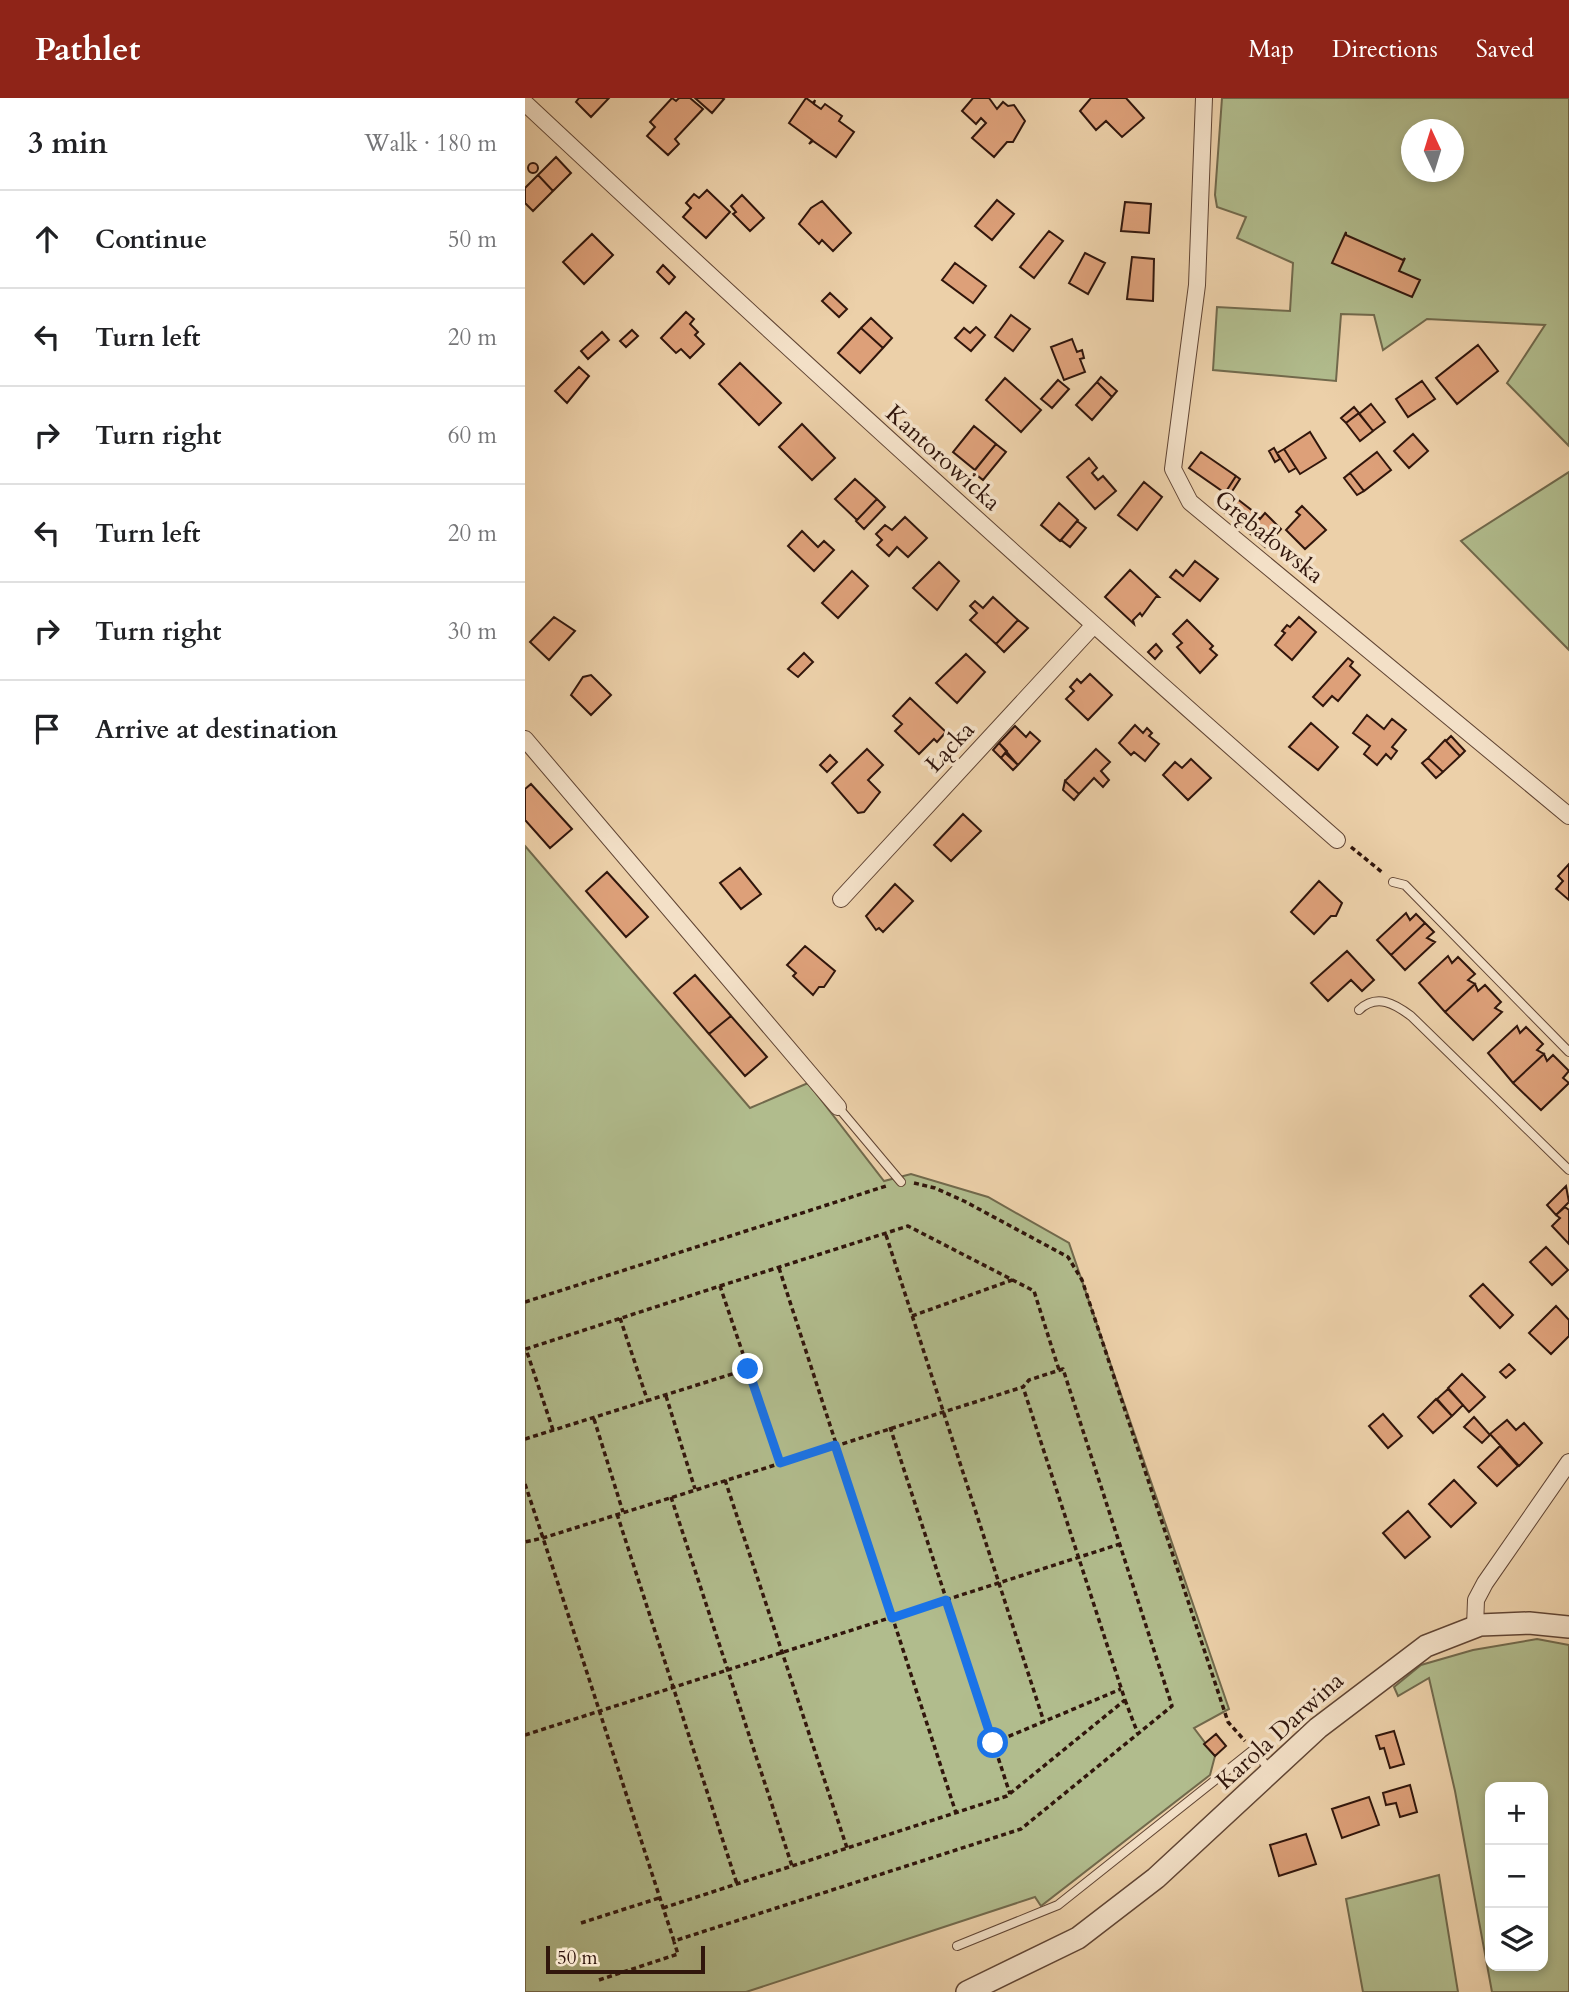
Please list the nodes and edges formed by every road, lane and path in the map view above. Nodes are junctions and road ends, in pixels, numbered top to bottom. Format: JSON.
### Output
{"nodes":[{"id":1,"x":1204,"y":98,"type":"edge"},
{"id":2,"x":525,"y":103,"type":"edge"},
{"id":3,"x":1093,"y":626,"type":"junction"},
{"id":4,"x":525,"y":739,"type":"edge"},
{"id":5,"x":1569,"y":816,"type":"edge"},
{"id":6,"x":1337,"y":840,"type":"joint"},
{"id":7,"x":1390,"y":879,"type":"joint"},
{"id":8,"x":841,"y":899,"type":"dead end"},
{"id":9,"x":1359,"y":1010,"type":"dead end"},
{"id":10,"x":1569,"y":1052,"type":"edge"},
{"id":11,"x":838,"y":1107,"type":"joint"},
{"id":12,"x":1569,"y":1170,"type":"edge"},
{"id":13,"x":901,"y":1182,"type":"junction"},
{"id":14,"x":886,"y":1235,"type":"junction"},
{"id":15,"x":779,"y":1268,"type":"junction"},
{"id":16,"x":1015,"y":1279,"type":"junction"},
{"id":17,"x":720,"y":1286,"type":"junction"},
{"id":18,"x":525,"y":1302,"type":"edge"},
{"id":19,"x":912,"y":1315,"type":"junction"},
{"id":20,"x":620,"y":1318,"type":"junction"},
{"id":21,"x":525,"y":1349,"type":"edge"},
{"id":22,"x":748,"y":1369,"type":"junction"},
{"id":23,"x":1059,"y":1370,"type":"junction"},
{"id":24,"x":1023,"y":1387,"type":"junction"},
{"id":25,"x":666,"y":1396,"type":"junction"},
{"id":26,"x":648,"y":1402,"type":"junction"},
{"id":27,"x":944,"y":1410,"type":"junction"},
{"id":28,"x":594,"y":1419,"type":"junction"},
{"id":29,"x":890,"y":1427,"type":"junction"},
{"id":30,"x":553,"y":1430,"type":"junction"},
{"id":31,"x":525,"y":1439,"type":"edge"},
{"id":32,"x":835,"y":1445,"type":"junction"},
{"id":33,"x":1569,"y":1462,"type":"edge"},
{"id":34,"x":780,"y":1463,"type":"junction"},
{"id":35,"x":725,"y":1480,"type":"junction"},
{"id":36,"x":525,"y":1484,"type":"edge"},
{"id":37,"x":695,"y":1489,"type":"junction"},
{"id":38,"x":671,"y":1497,"type":"junction"},
{"id":39,"x":623,"y":1512,"type":"junction"},
{"id":40,"x":617,"y":1514,"type":"junction"},
{"id":41,"x":543,"y":1538,"type":"junction"},
{"id":42,"x":525,"y":1542,"type":"edge"},
{"id":43,"x":1120,"y":1544,"type":"junction"},
{"id":44,"x":1078,"y":1557,"type":"junction"},
{"id":45,"x":999,"y":1583,"type":"junction"},
{"id":46,"x":946,"y":1600,"type":"junction"},
{"id":47,"x":892,"y":1618,"type":"junction"},
{"id":48,"x":1475,"y":1627,"type":"junction"},
{"id":49,"x":1569,"y":1627,"type":"edge"},
{"id":50,"x":782,"y":1653,"type":"junction"},
{"id":51,"x":729,"y":1670,"type":"junction"},
{"id":52,"x":673,"y":1688,"type":"junction"},
{"id":53,"x":1121,"y":1689,"type":"junction"},
{"id":54,"x":1125,"y":1700,"type":"junction"},
{"id":55,"x":600,"y":1711,"type":"junction"},
{"id":56,"x":1044,"y":1722,"type":"junction"},
{"id":57,"x":525,"y":1735,"type":"edge"},
{"id":58,"x":1138,"y":1735,"type":"junction"},
{"id":59,"x":993,"y":1743,"type":"junction"},
{"id":60,"x":1253,"y":1750,"type":"junction"},
{"id":61,"x":1273,"y":1773,"type":"junction"},
{"id":62,"x":1010,"y":1794,"type":"junction"},
{"id":63,"x":956,"y":1812,"type":"junction"},
{"id":64,"x":847,"y":1848,"type":"junction"},
{"id":65,"x":792,"y":1866,"type":"junction"},
{"id":66,"x":737,"y":1884,"type":"junction"},
{"id":67,"x":659,"y":1898,"type":"junction"},
{"id":68,"x":663,"y":1908,"type":"junction"},
{"id":69,"x":581,"y":1923,"type":"dead end"},
{"id":70,"x":674,"y":1941,"type":"junction"},
{"id":71,"x":957,"y":1946,"type":"dead end"},
{"id":72,"x":599,"y":1980,"type":"dead end"},
{"id":73,"x":973,"y":1991,"type":"edge"}],
"edges":[{"from":1,"to":5,"type":"street","name":"Grębałowska"},
{"from":2,"to":3,"type":"street","name":"Kantorowicka"},
{"from":3,"to":6,"type":"street","name":"Kantorowicka"},
{"from":3,"to":8,"type":"street","name":"Łącka"},
{"from":4,"to":11,"type":"street"},
{"from":6,"to":7,"type":"path"},
{"from":7,"to":10,"type":"lane"},
{"from":9,"to":12,"type":"lane"},
{"from":11,"to":13,"type":"lane"},
{"from":13,"to":18,"type":"path"},
{"from":13,"to":60,"type":"path"},
{"from":14,"to":15,"type":"path"},
{"from":14,"to":16,"type":"path"},
{"from":14,"to":19,"type":"path"},
{"from":15,"to":17,"type":"path"},
{"from":15,"to":32,"type":"path"},
{"from":16,"to":19,"type":"path"},
{"from":16,"to":23,"type":"path"},
{"from":17,"to":20,"type":"path"},
{"from":17,"to":22,"type":"path"},
{"from":19,"to":27,"type":"path"},
{"from":20,"to":21,"type":"path"},
{"from":20,"to":26,"type":"path"},
{"from":21,"to":30,"type":"path"},
{"from":22,"to":25,"type":"path"},
{"from":22,"to":34,"type":"path"},
{"from":23,"to":24,"type":"path"},
{"from":23,"to":43,"type":"path"},
{"from":24,"to":27,"type":"path"},
{"from":24,"to":44,"type":"path"},
{"from":25,"to":26,"type":"path"},
{"from":25,"to":37,"type":"path"},
{"from":26,"to":28,"type":"path"},
{"from":27,"to":29,"type":"path"},
{"from":27,"to":45,"type":"path"},
{"from":28,"to":30,"type":"path"},
{"from":28,"to":39,"type":"path"},
{"from":29,"to":32,"type":"path"},
{"from":29,"to":46,"type":"path"},
{"from":30,"to":31,"type":"path"},
{"from":32,"to":34,"type":"path"},
{"from":32,"to":47,"type":"path"},
{"from":33,"to":48,"type":"street"},
{"from":34,"to":35,"type":"path"},
{"from":35,"to":37,"type":"path"},
{"from":35,"to":50,"type":"path"},
{"from":36,"to":41,"type":"path"},
{"from":37,"to":38,"type":"path"},
{"from":38,"to":39,"type":"path"},
{"from":38,"to":51,"type":"path"},
{"from":39,"to":40,"type":"path"},
{"from":40,"to":41,"type":"path"},
{"from":40,"to":52,"type":"path"},
{"from":41,"to":42,"type":"path"},
{"from":41,"to":55,"type":"path"},
{"from":43,"to":44,"type":"path"},
{"from":43,"to":58,"type":"path"},
{"from":44,"to":45,"type":"path"},
{"from":44,"to":53,"type":"path"},
{"from":45,"to":46,"type":"path"},
{"from":45,"to":56,"type":"path"},
{"from":46,"to":47,"type":"path"},
{"from":46,"to":59,"type":"path"},
{"from":47,"to":50,"type":"path"},
{"from":47,"to":63,"type":"path"},
{"from":48,"to":49,"type":"street","name":"Karola Darwina"},
{"from":48,"to":61,"type":"street","name":"Karola Darwina"},
{"from":50,"to":51,"type":"path"},
{"from":50,"to":64,"type":"path"},
{"from":51,"to":52,"type":"path"},
{"from":51,"to":65,"type":"path"},
{"from":52,"to":55,"type":"path"},
{"from":52,"to":66,"type":"path"},
{"from":53,"to":54,"type":"path"},
{"from":53,"to":56,"type":"path"},
{"from":54,"to":58,"type":"path"},
{"from":54,"to":62,"type":"path"},
{"from":55,"to":57,"type":"path"},
{"from":55,"to":67,"type":"path"},
{"from":56,"to":59,"type":"path"},
{"from":58,"to":70,"type":"path"},
{"from":59,"to":62,"type":"path"},
{"from":60,"to":61,"type":"lane"},
{"from":60,"to":71,"type":"lane"},
{"from":61,"to":73,"type":"street","name":"Karola Darwina"},
{"from":62,"to":63,"type":"path"},
{"from":63,"to":64,"type":"path"},
{"from":64,"to":65,"type":"path"},
{"from":65,"to":66,"type":"path"},
{"from":66,"to":68,"type":"path"},
{"from":67,"to":68,"type":"path"},
{"from":67,"to":69,"type":"path"},
{"from":68,"to":70,"type":"path"},
{"from":70,"to":72,"type":"path"}]}
